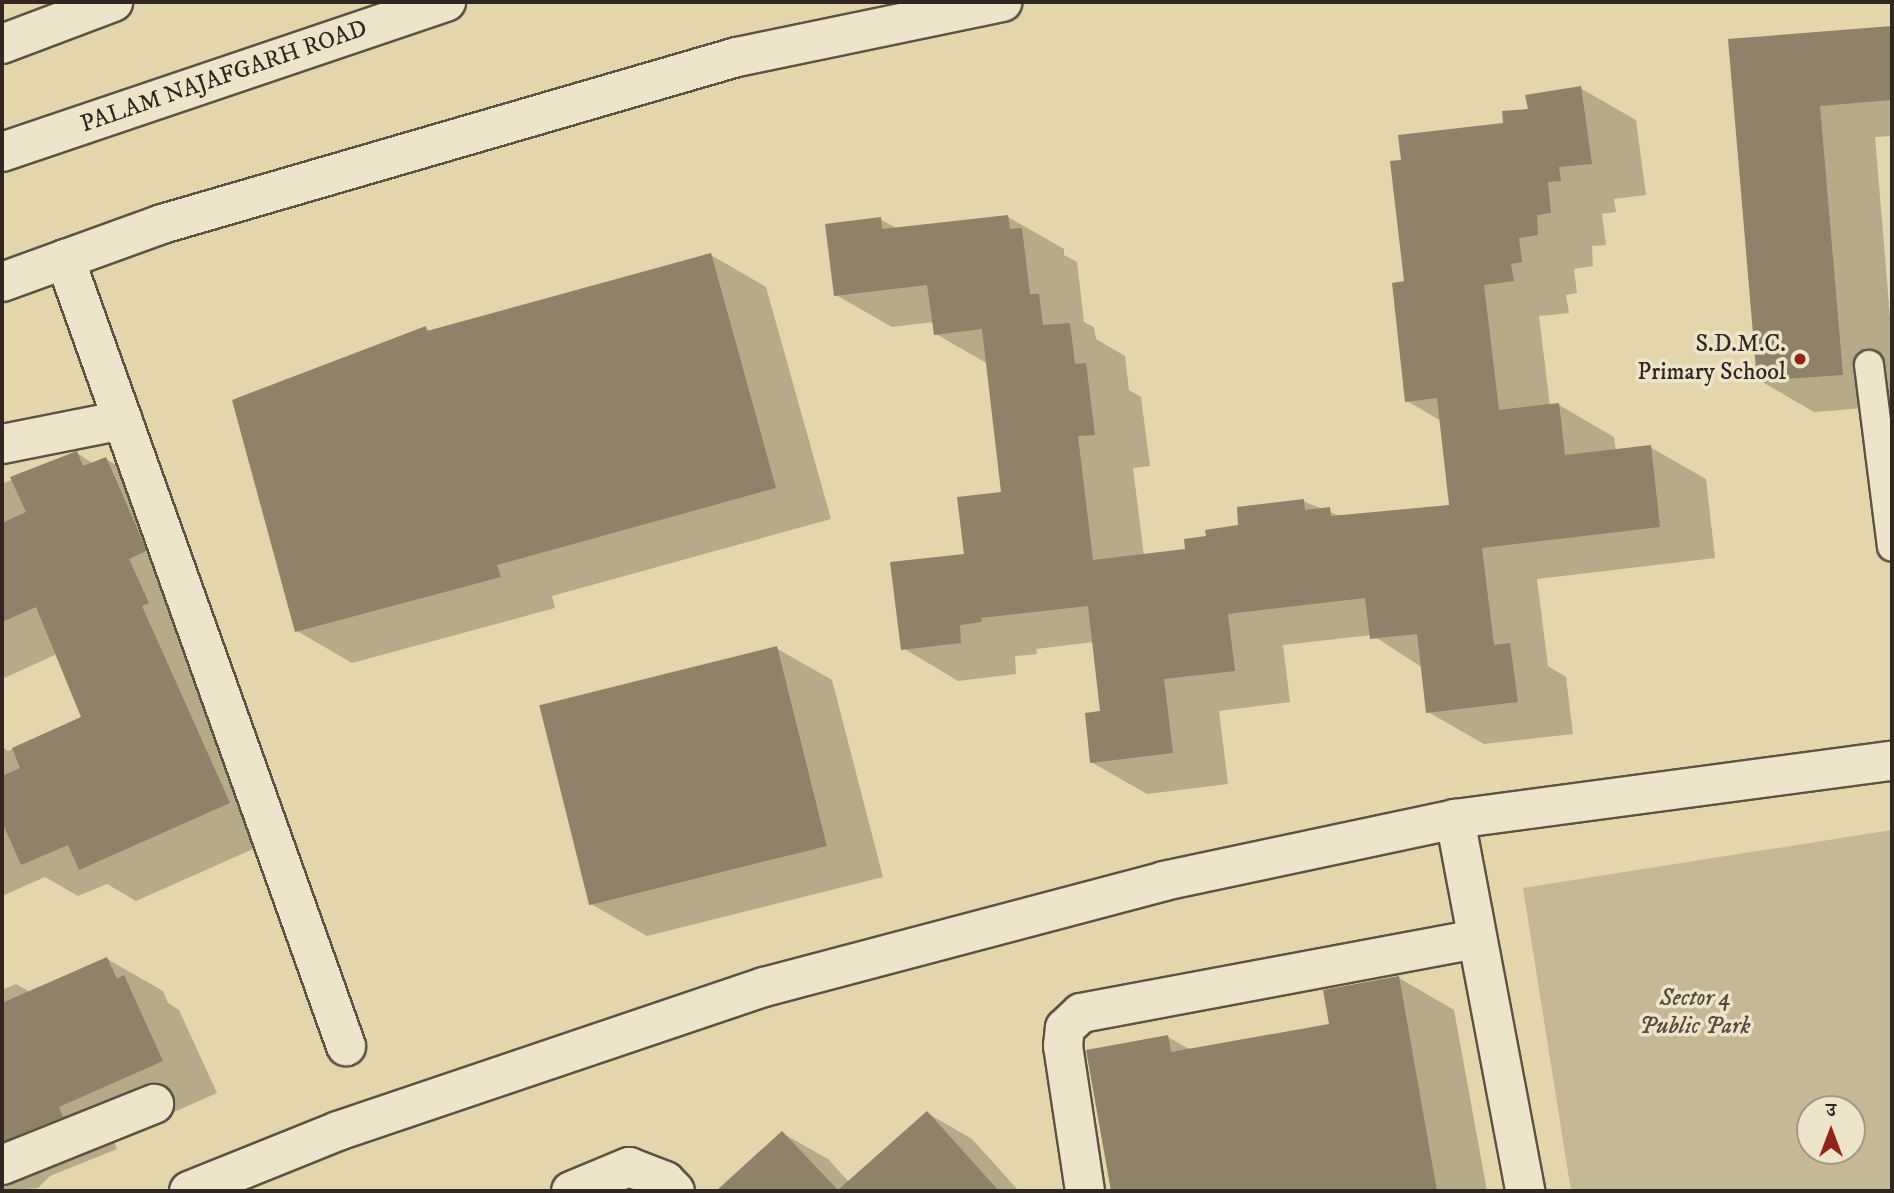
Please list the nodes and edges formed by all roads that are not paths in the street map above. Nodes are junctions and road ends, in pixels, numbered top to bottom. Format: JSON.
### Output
{"nodes":[{"id":1,"x":113,"y":2,"type":"edge"},
{"id":2,"x":446,"y":2,"type":"edge"},
{"id":3,"x":1002,"y":2,"type":"edge"},
{"id":4,"x":2,"y":44,"type":"edge"},
{"id":5,"x":2,"y":152,"type":"edge"},
{"id":6,"x":65,"y":259,"type":"junction"},
{"id":7,"x":2,"y":282,"type":"edge"},
{"id":8,"x":1869,"y":365,"type":"dead end"},
{"id":9,"x":123,"y":420,"type":"junction"},
{"id":10,"x":2,"y":444,"type":"edge"},
{"id":11,"x":1892,"y":547,"type":"edge"},
{"id":12,"x":1892,"y":761,"type":"edge"},
{"id":13,"x":1455,"y":820,"type":"junction"},
{"id":14,"x":1477,"y":939,"type":"junction"},
{"id":15,"x":346,"y":1046,"type":"dead end"},
{"id":16,"x":153,"y":1104,"type":"dead end"},
{"id":17,"x":2,"y":1165,"type":"edge"},
{"id":18,"x":190,"y":1191,"type":"edge"},
{"id":19,"x":571,"y":1191,"type":"edge"},
{"id":20,"x":675,"y":1191,"type":"edge"},
{"id":21,"x":1085,"y":1191,"type":"edge"},
{"id":22,"x":1525,"y":1191,"type":"edge"}],
"edges":[{"from":1,"to":4,"type":"street"},
{"from":2,"to":5,"type":"street","name":"PALAM NAJAFGARH ROAD"},
{"from":3,"to":6,"type":"street"},
{"from":6,"to":7,"type":"street"},
{"from":6,"to":9,"type":"street"},
{"from":8,"to":11,"type":"lane"},
{"from":9,"to":10,"type":"street"},
{"from":9,"to":15,"type":"street"},
{"from":12,"to":13,"type":"street"},
{"from":13,"to":14,"type":"street"},
{"from":13,"to":18,"type":"street"},
{"from":14,"to":21,"type":"street"},
{"from":14,"to":22,"type":"street"},
{"from":16,"to":17,"type":"street"},
{"from":19,"to":20,"type":"street"}]}
